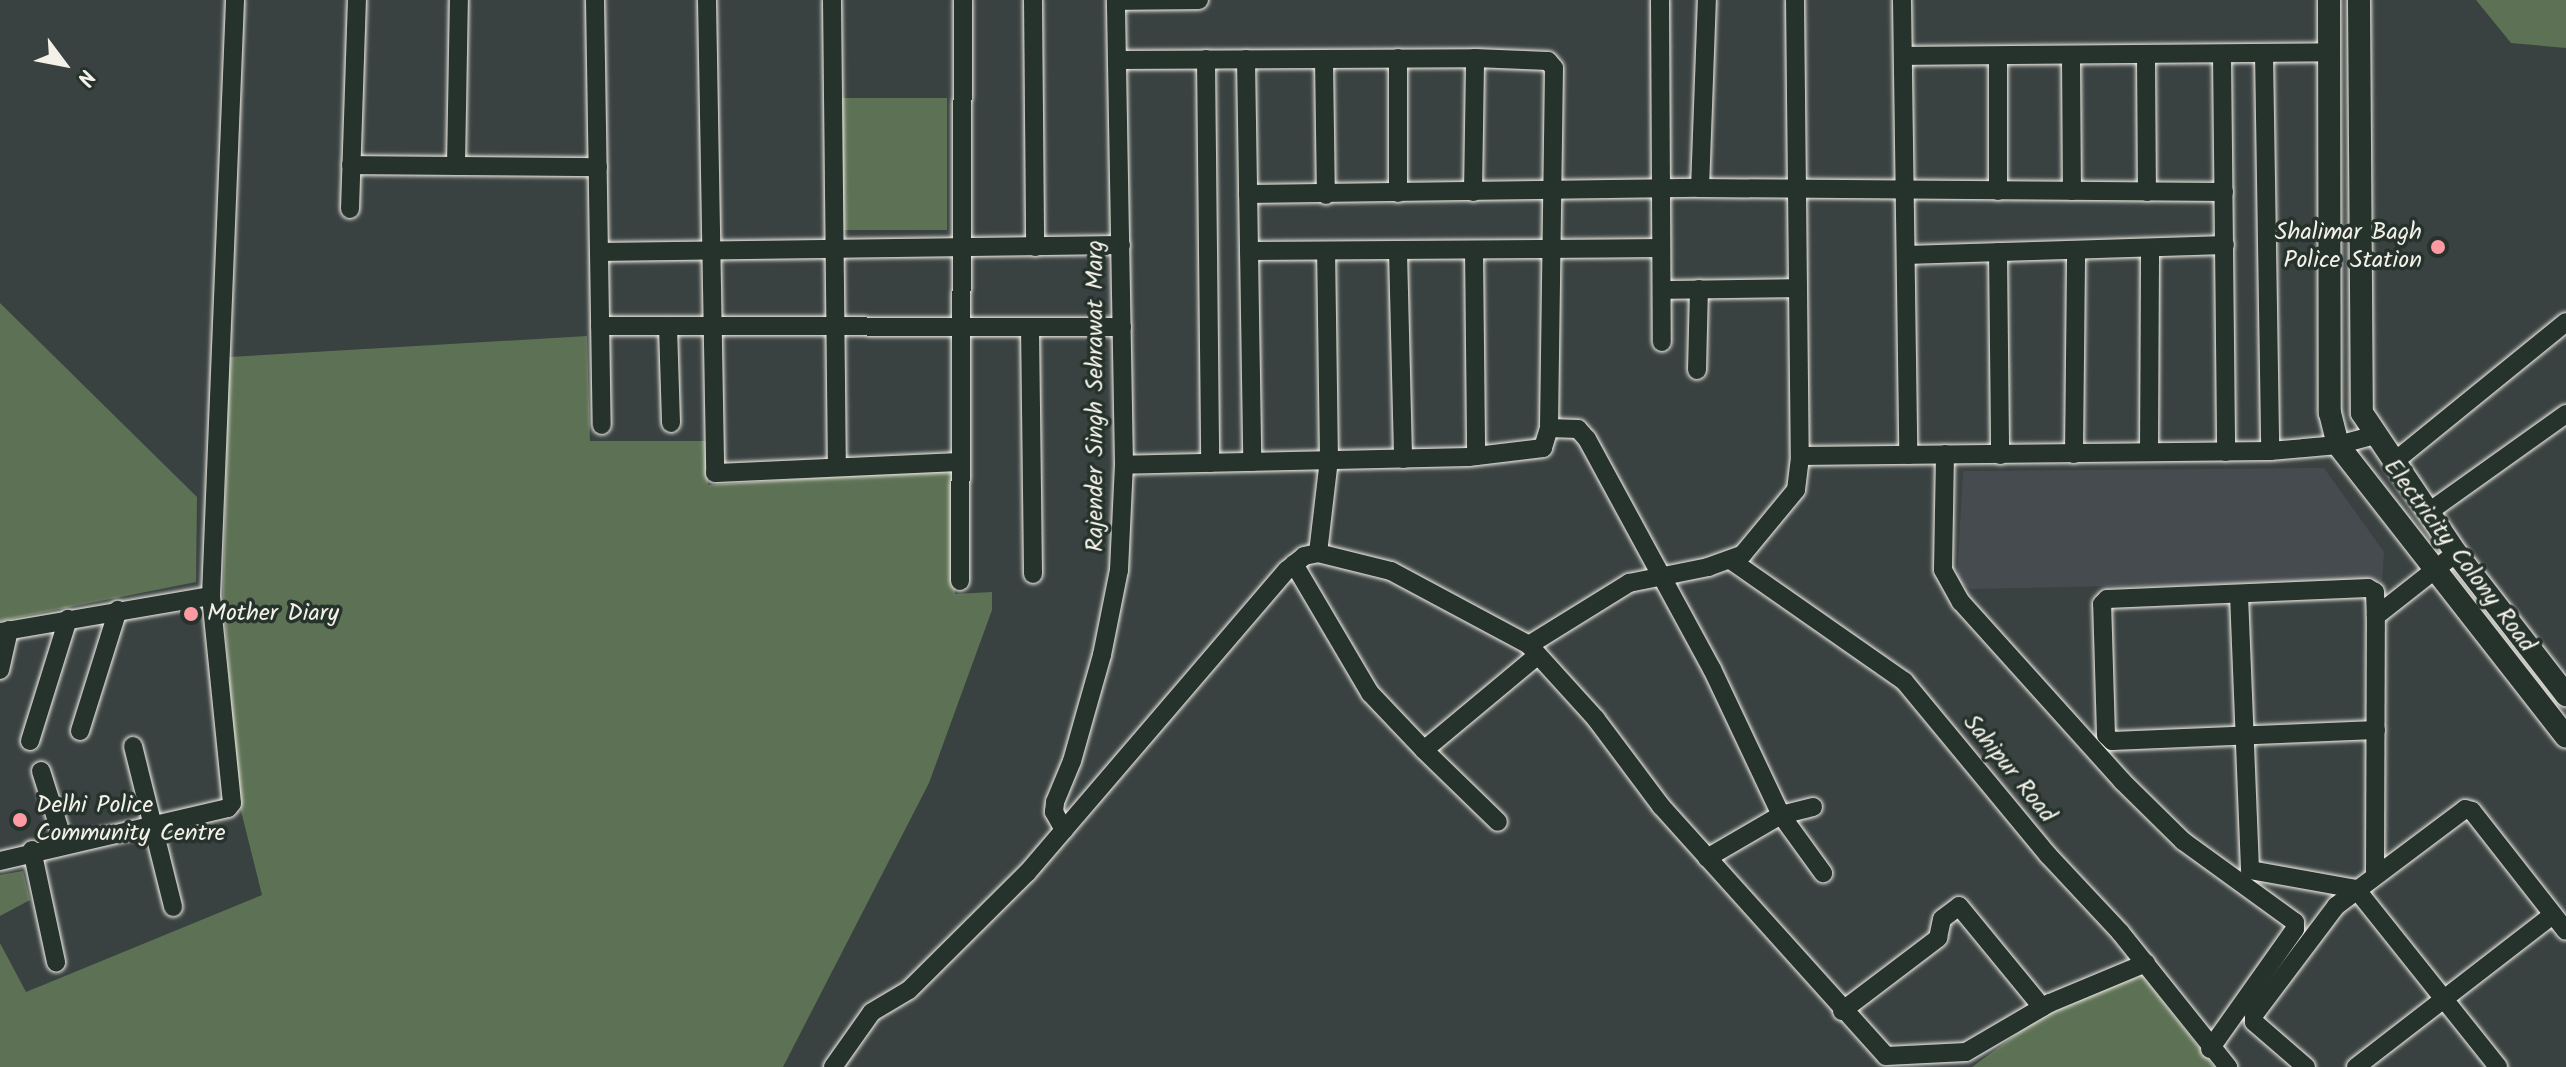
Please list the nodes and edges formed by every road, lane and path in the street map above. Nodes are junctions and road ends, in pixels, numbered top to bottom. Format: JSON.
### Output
{"nodes":[{"id":1,"x":235,"y":0,"type":"edge"},
{"id":2,"x":357,"y":0,"type":"edge"},
{"id":3,"x":459,"y":0,"type":"edge"},
{"id":4,"x":595,"y":0,"type":"edge"},
{"id":5,"x":707,"y":0,"type":"edge"},
{"id":6,"x":832,"y":0,"type":"edge"},
{"id":7,"x":963,"y":0,"type":"edge"},
{"id":8,"x":1033,"y":0,"type":"edge"},
{"id":9,"x":1116,"y":0,"type":"edge"},
{"id":10,"x":1199,"y":0,"type":"edge"},
{"id":11,"x":1660,"y":0,"type":"edge"},
{"id":12,"x":1707,"y":0,"type":"edge"},
{"id":13,"x":1795,"y":0,"type":"edge"},
{"id":14,"x":1902,"y":0,"type":"edge"},
{"id":15,"x":2329,"y":0,"type":"edge"},
{"id":16,"x":2359,"y":0,"type":"edge"},
{"id":17,"x":2329,"y":52,"type":"junction"},
{"id":18,"x":2264,"y":53,"type":"junction"},
{"id":19,"x":2222,"y":55,"type":"junction"},
{"id":20,"x":1903,"y":56,"type":"junction"},
{"id":21,"x":2146,"y":56,"type":"junction"},
{"id":22,"x":1998,"y":57,"type":"junction"},
{"id":23,"x":2071,"y":57,"type":"junction"},
{"id":24,"x":1398,"y":58,"type":"junction"},
{"id":25,"x":1475,"y":58,"type":"junction"},
{"id":26,"x":1206,"y":59,"type":"junction"},
{"id":27,"x":1246,"y":59,"type":"junction"},
{"id":28,"x":1324,"y":59,"type":"junction"},
{"id":29,"x":1117,"y":60,"type":"junction"},
{"id":30,"x":351,"y":165,"type":"junction"},
{"id":31,"x":456,"y":166,"type":"junction"},
{"id":32,"x":598,"y":167,"type":"junction"},
{"id":33,"x":1700,"y":188,"type":"junction"},
{"id":34,"x":1661,"y":189,"type":"junction"},
{"id":35,"x":1798,"y":190,"type":"junction"},
{"id":36,"x":1907,"y":191,"type":"junction"},
{"id":37,"x":1998,"y":191,"type":"junction"},
{"id":38,"x":2072,"y":191,"type":"junction"},
{"id":39,"x":1473,"y":192,"type":"junction"},
{"id":40,"x":1552,"y":192,"type":"junction"},
{"id":41,"x":2147,"y":192,"type":"junction"},
{"id":42,"x":2224,"y":192,"type":"junction"},
{"id":43,"x":1398,"y":193,"type":"junction"},
{"id":44,"x":1248,"y":194,"type":"junction"},
{"id":45,"x":1326,"y":195,"type":"junction"},
{"id":46,"x":2330,"y":206,"type":"junction"},
{"id":47,"x":2360,"y":206,"type":"junction"},
{"id":48,"x":350,"y":209,"type":"dead end"},
{"id":49,"x":1121,"y":245,"type":"junction"},
{"id":50,"x":2225,"y":245,"type":"junction"},
{"id":51,"x":962,"y":247,"type":"junction"},
{"id":52,"x":1035,"y":247,"type":"junction"},
{"id":53,"x":1661,"y":248,"type":"junction"},
{"id":54,"x":2150,"y":248,"type":"junction"},
{"id":55,"x":835,"y":249,"type":"junction"},
{"id":56,"x":1552,"y":249,"type":"junction"},
{"id":57,"x":1474,"y":250,"type":"junction"},
{"id":58,"x":2076,"y":250,"type":"junction"},
{"id":59,"x":711,"y":251,"type":"junction"},
{"id":60,"x":1249,"y":251,"type":"junction"},
{"id":61,"x":1398,"y":251,"type":"junction"},
{"id":62,"x":599,"y":252,"type":"junction"},
{"id":63,"x":1326,"y":252,"type":"junction"},
{"id":64,"x":1998,"y":252,"type":"junction"},
{"id":65,"x":1907,"y":255,"type":"junction"},
{"id":66,"x":1798,"y":288,"type":"junction"},
{"id":67,"x":1699,"y":289,"type":"junction"},
{"id":68,"x":1662,"y":290,"type":"junction"},
{"id":69,"x":2566,"y":322,"type":"edge"},
{"id":70,"x":600,"y":326,"type":"junction"},
{"id":71,"x":835,"y":326,"type":"junction"},
{"id":72,"x":961,"y":326,"type":"junction"},
{"id":73,"x":668,"y":327,"type":"junction"},
{"id":74,"x":712,"y":327,"type":"junction"},
{"id":75,"x":1030,"y":327,"type":"junction"},
{"id":76,"x":1122,"y":327,"type":"junction"},
{"id":77,"x":1662,"y":342,"type":"dead end"},
{"id":78,"x":1697,"y":370,"type":"dead end"},
{"id":79,"x":2564,"y":419,"type":"edge"},
{"id":80,"x":671,"y":423,"type":"dead end"},
{"id":81,"x":602,"y":425,"type":"dead end"},
{"id":82,"x":1549,"y":428,"type":"junction"},
{"id":83,"x":2375,"y":435,"type":"junction"},
{"id":84,"x":2338,"y":445,"type":"junction"},
{"id":85,"x":2149,"y":450,"type":"junction"},
{"id":86,"x":2270,"y":451,"type":"junction"},
{"id":87,"x":2226,"y":452,"type":"junction"},
{"id":88,"x":1945,"y":454,"type":"junction"},
{"id":89,"x":2074,"y":454,"type":"junction"},
{"id":90,"x":1908,"y":455,"type":"junction"},
{"id":91,"x":2000,"y":455,"type":"junction"},
{"id":92,"x":1476,"y":456,"type":"junction"},
{"id":93,"x":1800,"y":456,"type":"junction"},
{"id":94,"x":1403,"y":459,"type":"junction"},
{"id":95,"x":1329,"y":460,"type":"junction"},
{"id":96,"x":2395,"y":461,"type":"junction"},
{"id":97,"x":961,"y":462,"type":"junction"},
{"id":98,"x":1252,"y":462,"type":"junction"},
{"id":99,"x":1210,"y":463,"type":"junction"},
{"id":100,"x":1124,"y":465,"type":"junction"},
{"id":101,"x":837,"y":467,"type":"junction"},
{"id":102,"x":2430,"y":511,"type":"junction"},
{"id":103,"x":1318,"y":553,"type":"junction"},
{"id":104,"x":2456,"y":553,"type":"junction"},
{"id":105,"x":1732,"y":561,"type":"junction"},
{"id":106,"x":1294,"y":564,"type":"junction"},
{"id":107,"x":2433,"y":569,"type":"junction"},
{"id":108,"x":1033,"y":574,"type":"dead end"},
{"id":109,"x":1660,"y":577,"type":"junction"},
{"id":110,"x":960,"y":581,"type":"dead end"},
{"id":111,"x":2239,"y":595,"type":"junction"},
{"id":112,"x":211,"y":596,"type":"junction"},
{"id":113,"x":118,"y":610,"type":"junction"},
{"id":114,"x":2376,"y":616,"type":"junction"},
{"id":115,"x":68,"y":619,"type":"junction"},
{"id":116,"x":5,"y":631,"type":"edge"},
{"id":117,"x":1534,"y":650,"type":"junction"},
{"id":118,"x":0,"y":670,"type":"edge"},
{"id":119,"x":2566,"y":695,"type":"edge"},
{"id":120,"x":2376,"y":730,"type":"junction"},
{"id":121,"x":80,"y":731,"type":"dead end"},
{"id":122,"x":2243,"y":735,"type":"junction"},
{"id":123,"x":2566,"y":737,"type":"edge"},
{"id":124,"x":30,"y":741,"type":"dead end"},
{"id":125,"x":133,"y":746,"type":"dead end"},
{"id":126,"x":1424,"y":750,"type":"junction"},
{"id":127,"x":41,"y":771,"type":"dead end"},
{"id":128,"x":1813,"y":807,"type":"dead end"},
{"id":129,"x":1781,"y":815,"type":"junction"},
{"id":130,"x":1498,"y":822,"type":"dead end"},
{"id":131,"x":152,"y":823,"type":"junction"},
{"id":132,"x":1064,"y":830,"type":"junction"},
{"id":133,"x":64,"y":843,"type":"junction"},
{"id":134,"x":32,"y":850,"type":"junction"},
{"id":135,"x":1,"y":858,"type":"edge"},
{"id":136,"x":1707,"y":858,"type":"junction"},
{"id":137,"x":1823,"y":873,"type":"dead end"},
{"id":138,"x":2375,"y":875,"type":"junction"},
{"id":139,"x":2356,"y":889,"type":"junction"},
{"id":140,"x":173,"y":907,"type":"dead end"},
{"id":141,"x":2553,"y":915,"type":"junction"},
{"id":142,"x":2566,"y":931,"type":"edge"},
{"id":143,"x":56,"y":962,"type":"dead end"},
{"id":144,"x":2146,"y":963,"type":"junction"},
{"id":145,"x":2444,"y":999,"type":"junction"},
{"id":146,"x":2042,"y":1007,"type":"junction"},
{"id":147,"x":1842,"y":1011,"type":"junction"},
{"id":148,"x":2210,"y":1049,"type":"junction"},
{"id":149,"x":833,"y":1067,"type":"edge"},
{"id":150,"x":2228,"y":1067,"type":"edge"},
{"id":151,"x":2306,"y":1067,"type":"edge"},
{"id":152,"x":2356,"y":1067,"type":"edge"},
{"id":153,"x":2498,"y":1067,"type":"edge"}],
"edges":[{"from":1,"to":112,"type":"street"},
{"from":2,"to":30,"type":"street"},
{"from":3,"to":31,"type":"street"},
{"from":4,"to":32,"type":"street"},
{"from":5,"to":59,"type":"street"},
{"from":6,"to":55,"type":"street"},
{"from":7,"to":51,"type":"street"},
{"from":8,"to":52,"type":"street"},
{"from":9,"to":10,"type":"street"},
{"from":9,"to":29,"type":"street","name":"Rajender Singh Sehrawat Marg"},
{"from":11,"to":34,"type":"street"},
{"from":12,"to":33,"type":"street"},
{"from":13,"to":35,"type":"street"},
{"from":14,"to":20,"type":"street"},
{"from":15,"to":17,"type":"street"},
{"from":16,"to":47,"type":"street","name":"Electricity Colony Road"},
{"from":17,"to":18,"type":"street"},
{"from":17,"to":46,"type":"street"},
{"from":18,"to":19,"type":"street"},
{"from":18,"to":86,"type":"street"},
{"from":19,"to":21,"type":"street"},
{"from":19,"to":42,"type":"street"},
{"from":20,"to":22,"type":"street"},
{"from":20,"to":36,"type":"street"},
{"from":21,"to":23,"type":"street"},
{"from":21,"to":41,"type":"street"},
{"from":22,"to":23,"type":"street"},
{"from":22,"to":37,"type":"street"},
{"from":23,"to":38,"type":"street"},
{"from":24,"to":25,"type":"street"},
{"from":24,"to":28,"type":"street"},
{"from":24,"to":43,"type":"street"},
{"from":25,"to":39,"type":"street"},
{"from":25,"to":40,"type":"street"},
{"from":26,"to":27,"type":"street"},
{"from":26,"to":29,"type":"street"},
{"from":26,"to":99,"type":"street"},
{"from":27,"to":28,"type":"street"},
{"from":27,"to":44,"type":"street"},
{"from":28,"to":45,"type":"street"},
{"from":29,"to":49,"type":"street","name":"Rajender Singh Sehrawat Marg"},
{"from":30,"to":31,"type":"street"},
{"from":30,"to":48,"type":"street"},
{"from":31,"to":32,"type":"street"},
{"from":32,"to":62,"type":"street"},
{"from":33,"to":34,"type":"street"},
{"from":33,"to":35,"type":"street"},
{"from":34,"to":40,"type":"street"},
{"from":34,"to":53,"type":"street"},
{"from":35,"to":36,"type":"street"},
{"from":35,"to":66,"type":"street"},
{"from":36,"to":37,"type":"street"},
{"from":36,"to":65,"type":"street"},
{"from":37,"to":38,"type":"street"},
{"from":38,"to":41,"type":"street"},
{"from":39,"to":40,"type":"street"},
{"from":39,"to":43,"type":"street"},
{"from":40,"to":56,"type":"street"},
{"from":41,"to":42,"type":"street"},
{"from":42,"to":50,"type":"street"},
{"from":43,"to":45,"type":"street"},
{"from":44,"to":45,"type":"street"},
{"from":44,"to":60,"type":"street"},
{"from":46,"to":47,"type":"street"},
{"from":46,"to":84,"type":"street"},
{"from":47,"to":83,"type":"street","name":"Electricity Colony Road"},
{"from":49,"to":52,"type":"street"},
{"from":49,"to":76,"type":"street","name":"Rajender Singh Sehrawat Marg"},
{"from":50,"to":54,"type":"street"},
{"from":50,"to":87,"type":"street"},
{"from":51,"to":52,"type":"street"},
{"from":51,"to":55,"type":"street"},
{"from":51,"to":72,"type":"street"},
{"from":53,"to":56,"type":"street"},
{"from":53,"to":68,"type":"street"},
{"from":54,"to":58,"type":"street"},
{"from":54,"to":85,"type":"street"},
{"from":55,"to":59,"type":"street"},
{"from":55,"to":71,"type":"street"},
{"from":56,"to":57,"type":"street"},
{"from":56,"to":82,"type":"street"},
{"from":57,"to":61,"type":"street"},
{"from":57,"to":92,"type":"street"},
{"from":58,"to":64,"type":"street"},
{"from":58,"to":89,"type":"street"},
{"from":59,"to":62,"type":"street"},
{"from":59,"to":74,"type":"street"},
{"from":60,"to":63,"type":"street"},
{"from":60,"to":98,"type":"street"},
{"from":61,"to":63,"type":"street"},
{"from":61,"to":94,"type":"street"},
{"from":62,"to":70,"type":"street"},
{"from":63,"to":95,"type":"street"},
{"from":64,"to":65,"type":"street"},
{"from":64,"to":91,"type":"street"},
{"from":65,"to":90,"type":"street"},
{"from":66,"to":67,"type":"street"},
{"from":66,"to":93,"type":"street"},
{"from":67,"to":68,"type":"street"},
{"from":67,"to":78,"type":"street"},
{"from":68,"to":77,"type":"street"},
{"from":69,"to":96,"type":"street"},
{"from":70,"to":73,"type":"street"},
{"from":70,"to":81,"type":"street"},
{"from":71,"to":72,"type":"street"},
{"from":71,"to":74,"type":"street"},
{"from":71,"to":101,"type":"street"},
{"from":72,"to":75,"type":"street"},
{"from":72,"to":97,"type":"street"},
{"from":73,"to":74,"type":"street"},
{"from":73,"to":80,"type":"street"},
{"from":74,"to":101,"type":"street"},
{"from":75,"to":76,"type":"street"},
{"from":75,"to":108,"type":"street"},
{"from":76,"to":100,"type":"street","name":"Rajender Singh Sehrawat Marg"},
{"from":79,"to":102,"type":"street"},
{"from":82,"to":92,"type":"street"},
{"from":82,"to":109,"type":"street"},
{"from":83,"to":84,"type":"street"},
{"from":83,"to":96,"type":"street","name":"Electricity Colony Road"},
{"from":84,"to":86,"type":"street"},
{"from":84,"to":107,"type":"street","name":"Electricity Colony Road"},
{"from":85,"to":87,"type":"street"},
{"from":85,"to":89,"type":"street"},
{"from":86,"to":87,"type":"street"},
{"from":88,"to":90,"type":"street"},
{"from":88,"to":91,"type":"street"},
{"from":88,"to":148,"type":"street"},
{"from":89,"to":91,"type":"street"},
{"from":90,"to":93,"type":"street"},
{"from":92,"to":94,"type":"street"},
{"from":93,"to":105,"type":"street"},
{"from":94,"to":95,"type":"street"},
{"from":95,"to":98,"type":"street"},
{"from":95,"to":103,"type":"street"},
{"from":96,"to":102,"type":"street","name":"Electricity Colony Road"},
{"from":97,"to":101,"type":"street"},
{"from":97,"to":110,"type":"street"},
{"from":98,"to":99,"type":"street"},
{"from":99,"to":100,"type":"street"},
{"from":100,"to":132,"type":"street","name":"Rajender Singh Sehrawat Marg"},
{"from":102,"to":104,"type":"street","name":"Electricity Colony Road"},
{"from":103,"to":106,"type":"street"},
{"from":103,"to":117,"type":"street"},
{"from":104,"to":107,"type":"street"},
{"from":104,"to":119,"type":"street","name":"Electricity Colony Road"},
{"from":105,"to":109,"type":"street"},
{"from":105,"to":144,"type":"street","name":"Sahipur Road"},
{"from":106,"to":126,"type":"street"},
{"from":106,"to":132,"type":"street"},
{"from":107,"to":114,"type":"street"},
{"from":107,"to":123,"type":"street","name":"Electricity Colony Road"},
{"from":109,"to":117,"type":"street"},
{"from":109,"to":129,"type":"street"},
{"from":111,"to":114,"type":"street"},
{"from":111,"to":122,"type":"street"},
{"from":111,"to":122,"type":"street"},
{"from":112,"to":113,"type":"street"},
{"from":112,"to":131,"type":"street"},
{"from":113,"to":115,"type":"street"},
{"from":113,"to":121,"type":"street"},
{"from":114,"to":120,"type":"street"},
{"from":115,"to":116,"type":"street"},
{"from":115,"to":124,"type":"street"},
{"from":116,"to":118,"type":"street"},
{"from":117,"to":126,"type":"street"},
{"from":117,"to":136,"type":"street"},
{"from":120,"to":122,"type":"street"},
{"from":120,"to":138,"type":"street"},
{"from":122,"to":139,"type":"street"},
{"from":125,"to":131,"type":"street"},
{"from":126,"to":130,"type":"street"},
{"from":127,"to":133,"type":"street"},
{"from":128,"to":129,"type":"street"},
{"from":129,"to":136,"type":"street"},
{"from":129,"to":137,"type":"street"},
{"from":131,"to":133,"type":"street"},
{"from":131,"to":140,"type":"street"},
{"from":132,"to":149,"type":"street"},
{"from":133,"to":134,"type":"street"},
{"from":134,"to":135,"type":"street"},
{"from":134,"to":143,"type":"street"},
{"from":136,"to":147,"type":"street"},
{"from":138,"to":139,"type":"street"},
{"from":138,"to":141,"type":"street"},
{"from":139,"to":145,"type":"street"},
{"from":139,"to":151,"type":"street"},
{"from":141,"to":142,"type":"street"},
{"from":141,"to":145,"type":"street"},
{"from":144,"to":146,"type":"street"},
{"from":144,"to":148,"type":"street","name":"Sahipur Road"},
{"from":145,"to":152,"type":"street"},
{"from":145,"to":153,"type":"street"},
{"from":146,"to":147,"type":"street"},
{"from":146,"to":147,"type":"street"},
{"from":148,"to":150,"type":"street","name":"Sahipur Road"}]}
